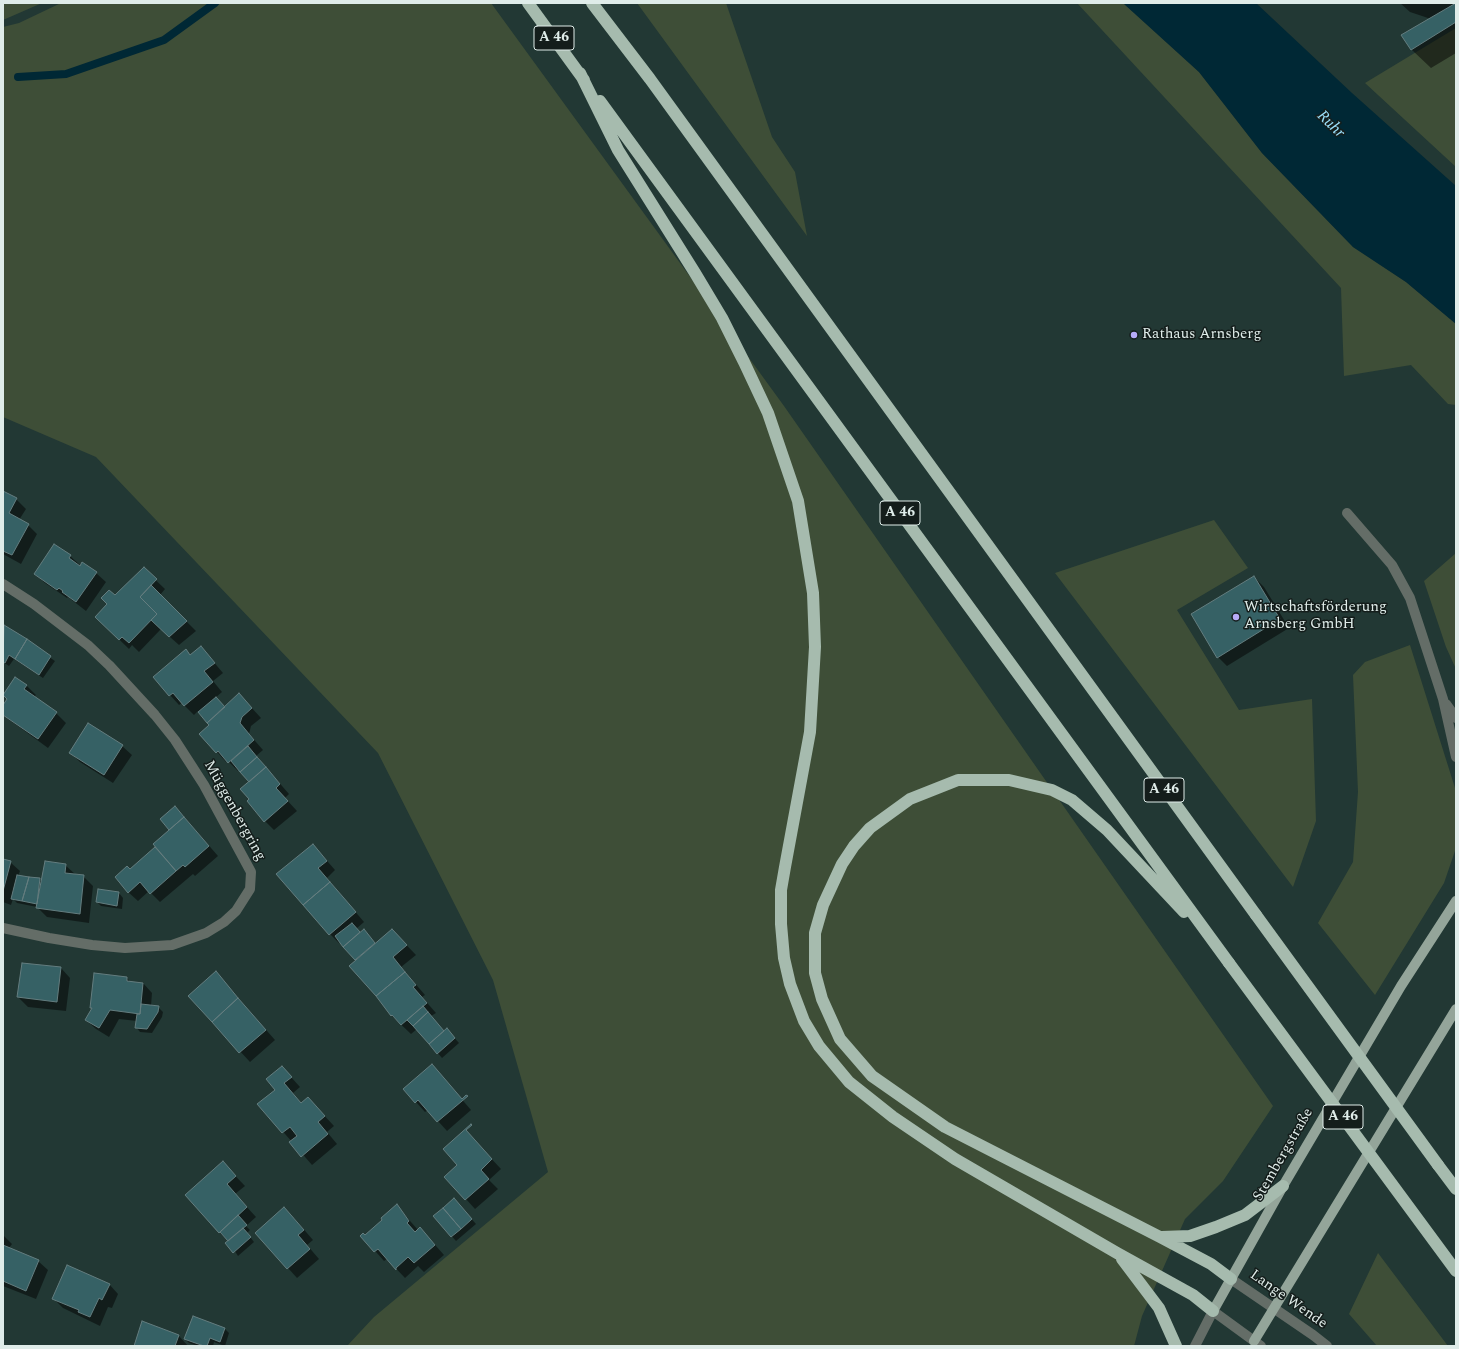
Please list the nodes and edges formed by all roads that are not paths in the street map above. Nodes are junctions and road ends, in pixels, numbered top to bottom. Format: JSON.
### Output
{"nodes":[{"id":1,"x":528,"y":3,"type":"edge"},
{"id":2,"x":592,"y":3,"type":"edge"},
{"id":3,"x":580,"y":73,"type":"junction"},
{"id":4,"x":1347,"y":513,"type":"dead end"},
{"id":5,"x":3,"y":584,"type":"edge"},
{"id":6,"x":1443,"y":699,"type":"junction"},
{"id":7,"x":1456,"y":718,"type":"edge"},
{"id":8,"x":1456,"y":757,"type":"edge"},
{"id":9,"x":1456,"y":901,"type":"edge"},
{"id":10,"x":3,"y":928,"type":"edge"},
{"id":11,"x":1221,"y":952,"type":"junction"},
{"id":12,"x":1456,"y":1009,"type":"edge"},
{"id":13,"x":1283,"y":1186,"type":"junction"},
{"id":14,"x":1456,"y":1189,"type":"edge"},
{"id":15,"x":1160,"y":1237,"type":"junction"},
{"id":16,"x":1117,"y":1253,"type":"junction"},
{"id":17,"x":1456,"y":1271,"type":"edge"},
{"id":18,"x":1231,"y":1279,"type":"junction"},
{"id":19,"x":1274,"y":1308,"type":"junction"},
{"id":20,"x":1213,"y":1311,"type":"junction"},
{"id":21,"x":1256,"y":1344,"type":"edge"},
{"id":22,"x":1176,"y":1346,"type":"edge"},
{"id":23,"x":1195,"y":1346,"type":"edge"},
{"id":24,"x":1327,"y":1346,"type":"edge"}],
"edges":[{"from":1,"to":3,"type":"highway","number":"A 46"},
{"from":2,"to":14,"type":"highway","number":"A 46","bridge":true},
{"from":3,"to":11,"type":"highway","number":"A 46"},
{"from":3,"to":16,"type":"highway"},
{"from":4,"to":6,"type":"street"},
{"from":5,"to":10,"type":"street","name":"Müggenbergring"},
{"from":6,"to":7,"type":"street"},
{"from":6,"to":8,"type":"street"},
{"from":9,"to":13,"type":"main road","name":"Stembergstraße"},
{"from":11,"to":15,"type":"highway"},
{"from":11,"to":17,"type":"highway","number":"A 46","bridge":true},
{"from":12,"to":19,"type":"main road"},
{"from":13,"to":15,"type":"highway"},
{"from":13,"to":18,"type":"main road","name":"Stembergstraße"},
{"from":15,"to":18,"type":"highway"},
{"from":16,"to":20,"type":"highway"},
{"from":16,"to":22,"type":"highway"},
{"from":18,"to":19,"type":"street","name":"Lange Wende"},
{"from":18,"to":20,"type":"main road","name":"Stembergstraße"},
{"from":19,"to":21,"type":"main road"},
{"from":19,"to":24,"type":"street","name":"Lange Wende"},
{"from":20,"to":21,"type":"street"},
{"from":20,"to":23,"type":"street","name":"Stembergstraße"}]}
